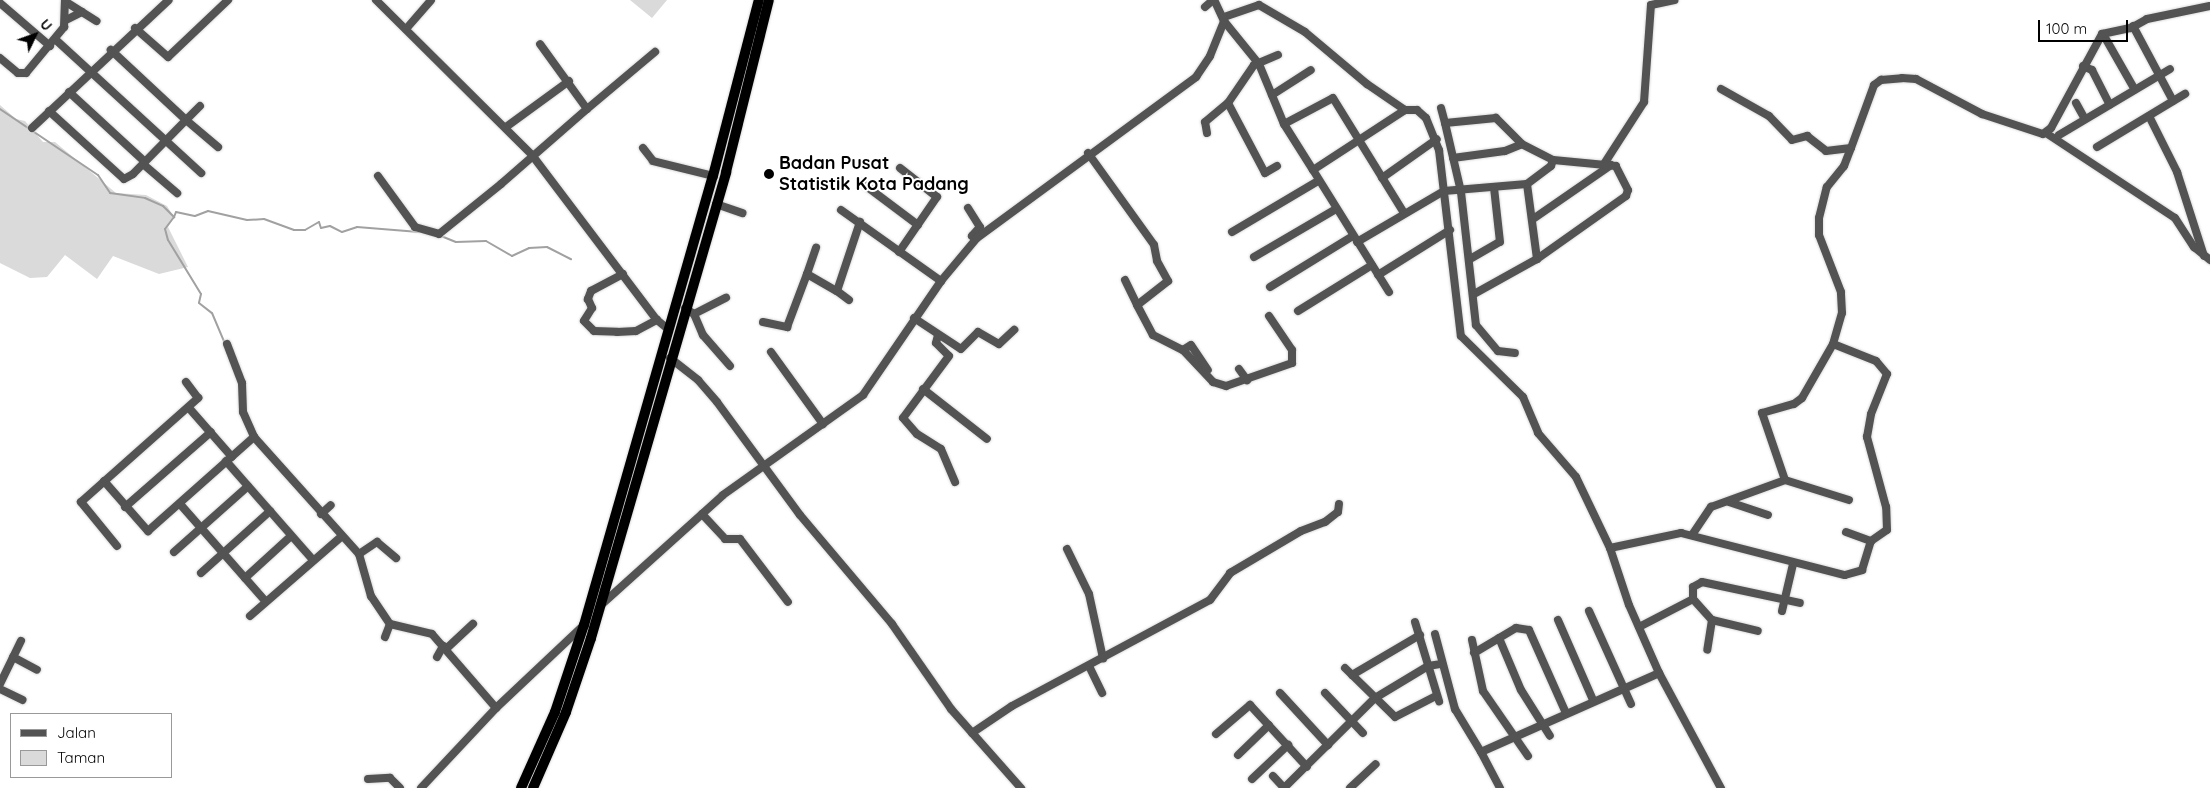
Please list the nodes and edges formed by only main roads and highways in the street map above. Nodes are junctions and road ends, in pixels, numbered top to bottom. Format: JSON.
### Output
{"nodes":[{"id":1,"x":759,"y":0,"type":"edge"},
{"id":2,"x":769,"y":0,"type":"edge"},
{"id":3,"x":707,"y":215,"type":"junction"},
{"id":4,"x":521,"y":788,"type":"edge"},
{"id":5,"x":533,"y":788,"type":"edge"}],
"edges":[{"from":1,"to":3,"type":"highway"},
{"from":2,"to":3,"type":"highway"},
{"from":3,"to":4,"type":"highway"},
{"from":3,"to":5,"type":"highway"}]}
